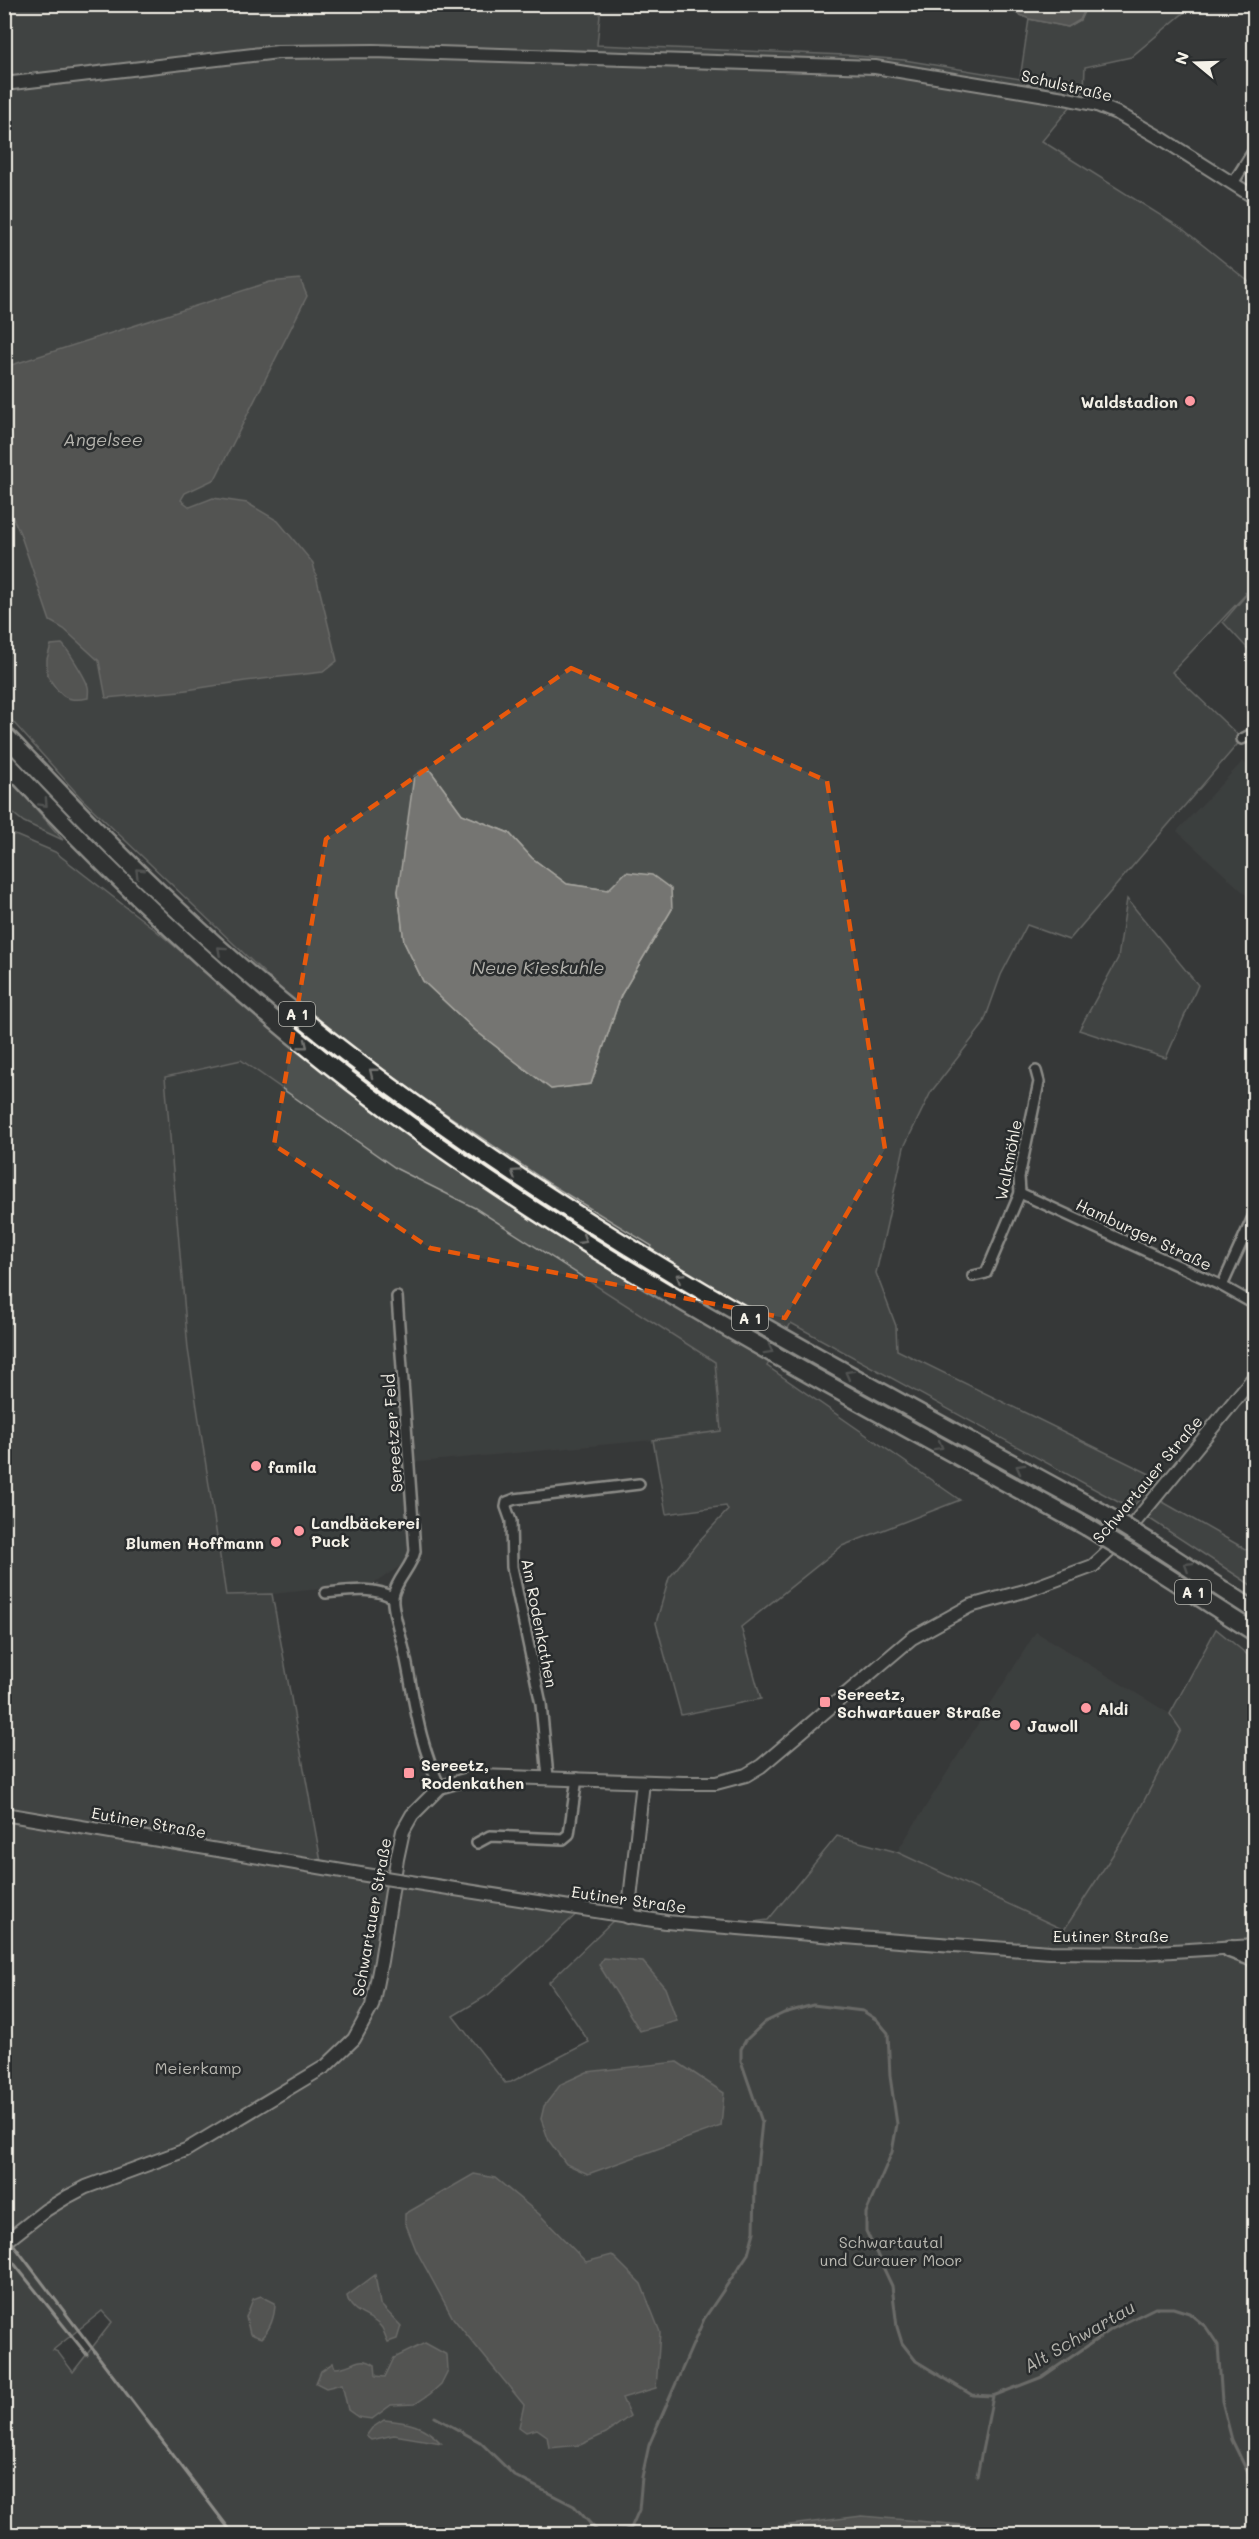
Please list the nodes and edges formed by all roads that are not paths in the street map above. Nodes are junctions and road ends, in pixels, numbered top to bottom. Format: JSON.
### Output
{"nodes":[{"id":1,"x":4,"y":84,"type":"edge"},
{"id":2,"x":1254,"y":150,"type":"edge"},
{"id":3,"x":1233,"y":183,"type":"junction"},
{"id":4,"x":1254,"y":197,"type":"edge"},
{"id":5,"x":1254,"y":733,"type":"edge"},
{"id":6,"x":4,"y":734,"type":"edge"},
{"id":7,"x":1242,"y":739,"type":"dead end"},
{"id":8,"x":4,"y":760,"type":"edge"},
{"id":9,"x":1036,"y":1071,"type":"dead end"},
{"id":10,"x":1020,"y":1193,"type":"junction"},
{"id":11,"x":1254,"y":1215,"type":"edge"},
{"id":12,"x":973,"y":1276,"type":"dead end"},
{"id":13,"x":1222,"y":1286,"type":"junction"},
{"id":14,"x":397,"y":1297,"type":"dead end"},
{"id":15,"x":1254,"y":1304,"type":"edge"},
{"id":16,"x":1254,"y":1377,"type":"edge"},
{"id":17,"x":639,"y":1484,"type":"dead end"},
{"id":18,"x":326,"y":1593,"type":"dead end"},
{"id":19,"x":393,"y":1598,"type":"junction"},
{"id":20,"x":1254,"y":1610,"type":"edge"},
{"id":21,"x":1254,"y":1632,"type":"edge"},
{"id":22,"x":548,"y":1777,"type":"junction"},
{"id":23,"x":577,"y":1778,"type":"junction"},
{"id":24,"x":643,"y":1782,"type":"junction"},
{"id":25,"x":440,"y":1787,"type":"junction"},
{"id":26,"x":4,"y":1814,"type":"edge"},
{"id":27,"x":477,"y":1843,"type":"dead end"},
{"id":28,"x":627,"y":1917,"type":"junction"},
{"id":29,"x":1254,"y":1946,"type":"edge"},
{"id":30,"x":1230,"y":1949,"type":"junction"},
{"id":31,"x":1254,"y":1958,"type":"edge"},
{"id":32,"x":4,"y":2243,"type":"edge"}],
"edges":[{"from":1,"to":3,"type":"main road","name":"Schulstraße"},
{"from":2,"to":3,"type":"street"},
{"from":3,"to":4,"type":"main road","name":"Schulstraße"},
{"from":5,"to":7,"type":"street"},
{"from":20,"to":6,"type":"highway","number":"A 1","one_way":true,"bridge":true},
{"from":8,"to":21,"type":"highway","number":"A 1","one_way":true,"bridge":true},
{"from":9,"to":10,"type":"street","name":"Walkmöhle"},
{"from":10,"to":12,"type":"street","name":"Walkmöhle"},
{"from":10,"to":13,"type":"street","name":"Hamburger Straße"},
{"from":11,"to":13,"type":"street"},
{"from":13,"to":15,"type":"street","name":"Hamburger Straße"},
{"from":14,"to":19,"type":"street","name":"Sereetzer Feld"},
{"from":16,"to":24,"type":"main road","name":"Schwartauer Straße"},
{"from":17,"to":22,"type":"street","name":"Am Rodenkathen"},
{"from":18,"to":19,"type":"street"},
{"from":19,"to":25,"type":"street"},
{"from":22,"to":23,"type":"main road","name":"Schwartauer Straße"},
{"from":22,"to":25,"type":"main road","name":"Schwartauer Straße"},
{"from":23,"to":24,"type":"main road","name":"Schwartauer Straße"},
{"from":23,"to":27,"type":"street"},
{"from":24,"to":28,"type":"main road"},
{"from":25,"to":32,"type":"main road","name":"Schwartauer Straße"},
{"from":26,"to":28,"type":"main road","name":"Eutiner Straße","bridge":true},
{"from":28,"to":30,"type":"main road","name":"Eutiner Straße"},
{"from":29,"to":30,"type":"main road","name":"Eutiner Straße"},
{"from":30,"to":31,"type":"highway"}]}
